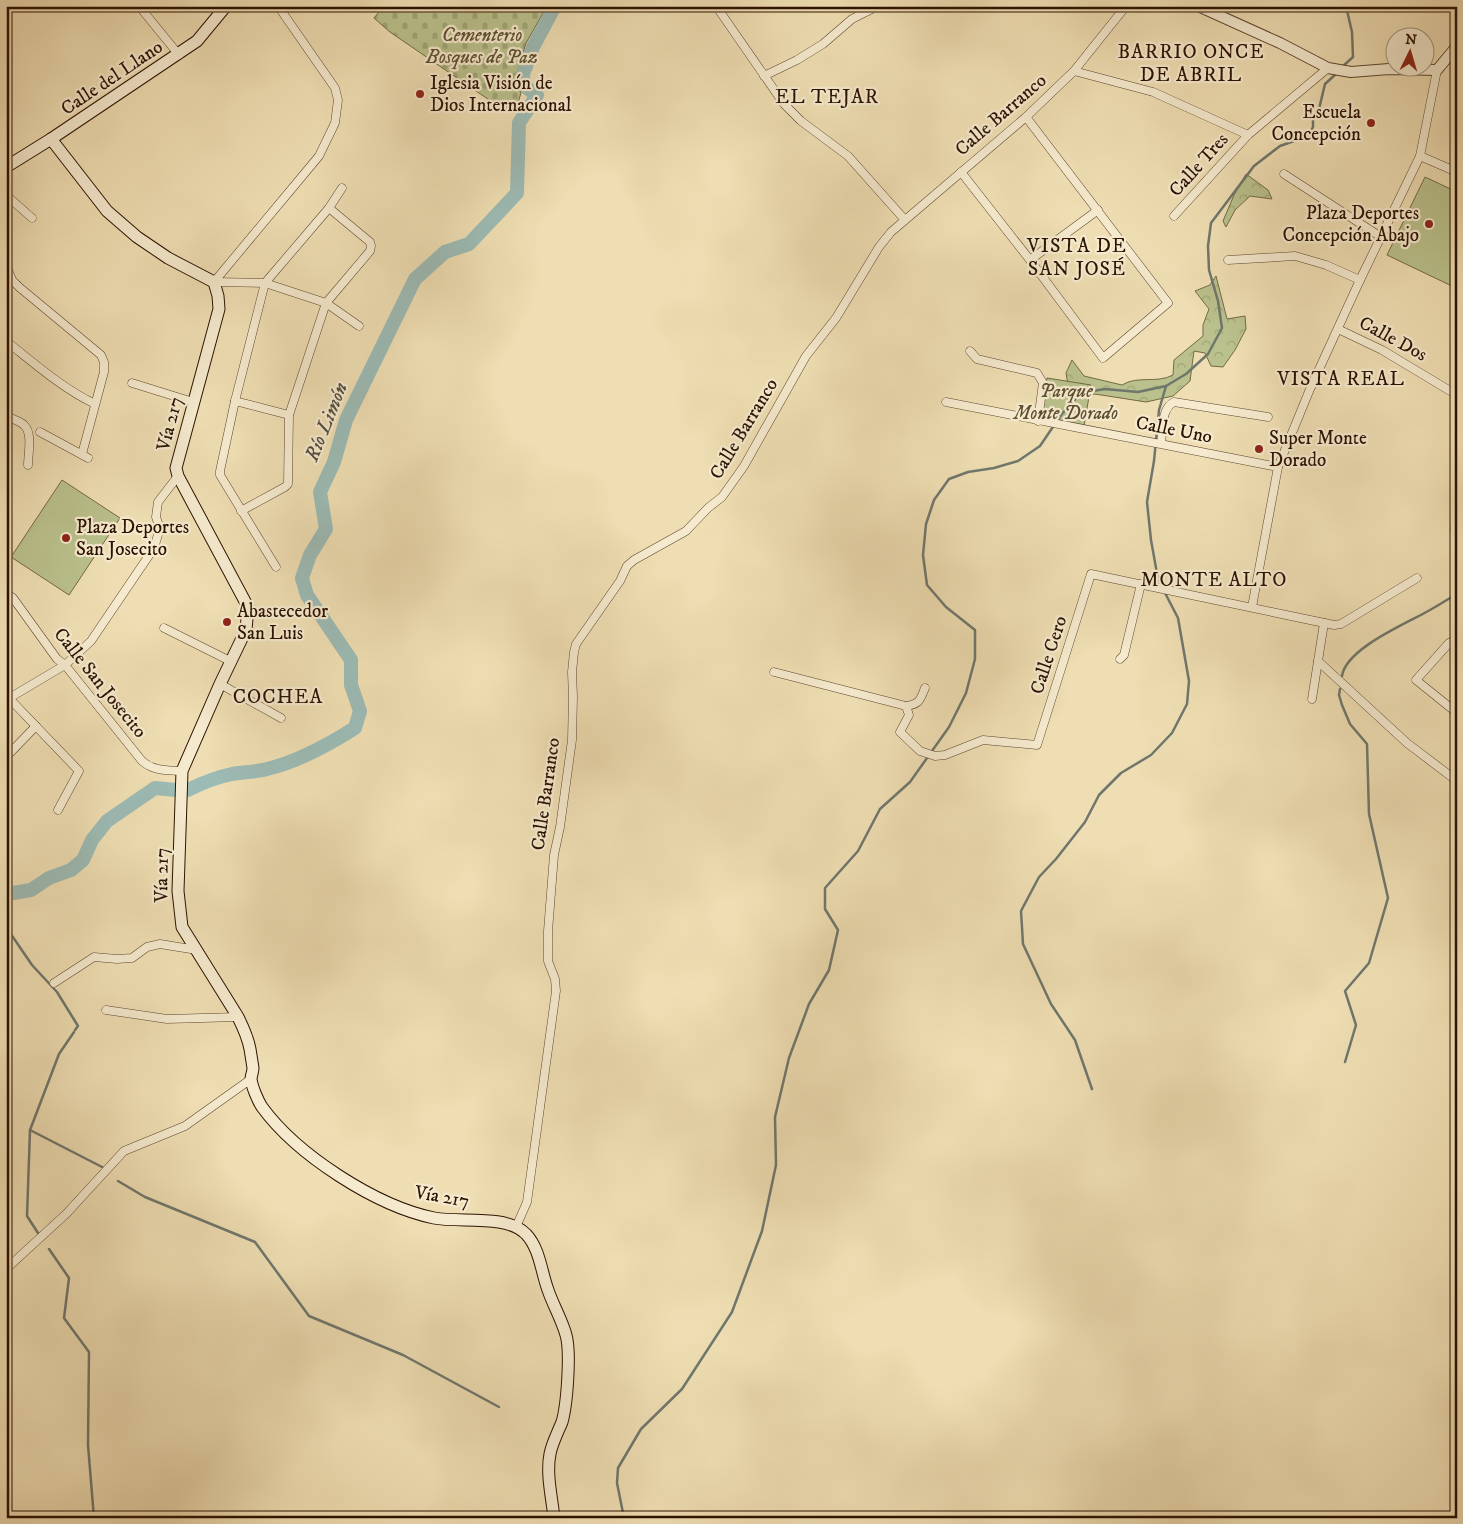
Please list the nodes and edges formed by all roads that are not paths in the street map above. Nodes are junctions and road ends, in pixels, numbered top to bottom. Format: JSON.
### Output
{"nodes":[{"id":1,"x":140,"y":6,"type":"edge"},
{"id":2,"x":278,"y":6,"type":"edge"},
{"id":3,"x":716,"y":6,"type":"edge"},
{"id":4,"x":878,"y":6,"type":"edge"},
{"id":5,"x":1126,"y":6,"type":"edge"},
{"id":6,"x":1198,"y":6,"type":"edge"},
{"id":7,"x":223,"y":8,"type":"edge"},
{"id":8,"x":1457,"y":46,"type":"edge"},
{"id":9,"x":179,"y":54,"type":"junction"},
{"id":10,"x":1328,"y":68,"type":"junction"},
{"id":11,"x":1437,"y":70,"type":"junction"},
{"id":12,"x":1074,"y":71,"type":"junction"},
{"id":13,"x":764,"y":76,"type":"junction"},
{"id":14,"x":1026,"y":117,"type":"junction"},
{"id":15,"x":1248,"y":135,"type":"junction"},
{"id":16,"x":52,"y":140,"type":"junction"},
{"id":17,"x":1420,"y":156,"type":"junction"},
{"id":18,"x":6,"y":167,"type":"edge"},
{"id":19,"x":961,"y":172,"type":"junction"},
{"id":20,"x":1457,"y":172,"type":"edge"},
{"id":21,"x":1284,"y":174,"type":"dead end"},
{"id":22,"x":342,"y":188,"type":"dead end"},
{"id":23,"x":6,"y":195,"type":"edge"},
{"id":24,"x":329,"y":208,"type":"junction"},
{"id":25,"x":1098,"y":210,"type":"junction"},
{"id":26,"x":1174,"y":216,"type":"dead end"},
{"id":27,"x":32,"y":218,"type":"dead end"},
{"id":28,"x":905,"y":220,"type":"junction"},
{"id":29,"x":1381,"y":237,"type":"junction"},
{"id":30,"x":1030,"y":260,"type":"junction"},
{"id":31,"x":1228,"y":260,"type":"dead end"},
{"id":32,"x":6,"y":265,"type":"edge"},
{"id":33,"x":1360,"y":280,"type":"junction"},
{"id":34,"x":214,"y":282,"type":"junction"},
{"id":35,"x":265,"y":283,"type":"junction"},
{"id":36,"x":326,"y":303,"type":"junction"},
{"id":37,"x":359,"y":326,"type":"dead end"},
{"id":38,"x":1338,"y":329,"type":"junction"},
{"id":39,"x":6,"y":341,"type":"edge"},
{"id":40,"x":970,"y":351,"type":"dead end"},
{"id":41,"x":132,"y":383,"type":"dead end"},
{"id":42,"x":1457,"y":395,"type":"edge"},
{"id":43,"x":235,"y":401,"type":"junction"},
{"id":44,"x":193,"y":402,"type":"junction"},
{"id":45,"x":946,"y":402,"type":"dead end"},
{"id":46,"x":96,"y":404,"type":"junction"},
{"id":47,"x":288,"y":415,"type":"junction"},
{"id":48,"x":6,"y":416,"type":"edge"},
{"id":49,"x":1268,"y":417,"type":"dead end"},
{"id":50,"x":1038,"y":420,"type":"junction"},
{"id":51,"x":40,"y":432,"type":"dead end"},
{"id":52,"x":1161,"y":443,"type":"junction"},
{"id":53,"x":28,"y":465,"type":"dead end"},
{"id":54,"x":1278,"y":467,"type":"junction"},
{"id":55,"x":178,"y":476,"type":"junction"},
{"id":56,"x":241,"y":511,"type":"junction"},
{"id":57,"x":276,"y":567,"type":"dead end"},
{"id":58,"x":1417,"y":578,"type":"dead end"},
{"id":59,"x":1142,"y":584,"type":"junction"},
{"id":60,"x":6,"y":593,"type":"edge"},
{"id":61,"x":1252,"y":607,"type":"junction"},
{"id":62,"x":1324,"y":623,"type":"junction"},
{"id":63,"x":164,"y":628,"type":"dead end"},
{"id":64,"x":1457,"y":638,"type":"edge"},
{"id":65,"x":1120,"y":659,"type":"dead end"},
{"id":66,"x":1318,"y":661,"type":"junction"},
{"id":67,"x":232,"y":662,"type":"junction"},
{"id":68,"x":65,"y":665,"type":"junction"},
{"id":69,"x":774,"y":672,"type":"dead end"},
{"id":70,"x":220,"y":684,"type":"junction"},
{"id":71,"x":924,"y":688,"type":"dead end"},
{"id":72,"x":7,"y":698,"type":"edge"},
{"id":73,"x":1312,"y":699,"type":"dead end"},
{"id":74,"x":906,"y":706,"type":"junction"},
{"id":75,"x":1457,"y":713,"type":"edge"},
{"id":76,"x":281,"y":718,"type":"dead end"},
{"id":77,"x":36,"y":726,"type":"junction"},
{"id":78,"x":6,"y":758,"type":"edge"},
{"id":79,"x":182,"y":771,"type":"junction"},
{"id":80,"x":1457,"y":781,"type":"edge"},
{"id":81,"x":58,"y":810,"type":"dead end"},
{"id":82,"x":197,"y":950,"type":"junction"},
{"id":83,"x":54,"y":983,"type":"dead end"},
{"id":84,"x":106,"y":1010,"type":"dead end"},
{"id":85,"x":238,"y":1017,"type":"junction"},
{"id":86,"x":251,"y":1079,"type":"junction"},
{"id":87,"x":516,"y":1227,"type":"junction"},
{"id":88,"x":6,"y":1269,"type":"edge"},
{"id":89,"x":554,"y":1518,"type":"edge"}],
"edges":[{"from":1,"to":9,"type":"street"},
{"from":2,"to":34,"type":"street"},
{"from":3,"to":13,"type":"street"},
{"from":4,"to":13,"type":"street"},
{"from":5,"to":12,"type":"street","name":"Calle Barranco"},
{"from":6,"to":10,"type":"street"},
{"from":7,"to":9,"type":"main road","name":"Calle del Llano"},
{"from":8,"to":11,"type":"street"},
{"from":9,"to":16,"type":"main road","name":"Calle del Llano"},
{"from":10,"to":11,"type":"street"},
{"from":10,"to":15,"type":"street","name":"Calle Tres"},
{"from":11,"to":17,"type":"street"},
{"from":12,"to":14,"type":"street","name":"Calle Barranco"},
{"from":12,"to":15,"type":"street"},
{"from":13,"to":28,"type":"street"},
{"from":14,"to":19,"type":"street","name":"Calle Barranco"},
{"from":14,"to":25,"type":"street"},
{"from":15,"to":26,"type":"street","name":"Calle Tres"},
{"from":16,"to":18,"type":"main road","name":"Calle del Llano"},
{"from":16,"to":34,"type":"main road"},
{"from":17,"to":20,"type":"street"},
{"from":17,"to":29,"type":"street"},
{"from":19,"to":28,"type":"street","name":"Calle Barranco"},
{"from":19,"to":30,"type":"street"},
{"from":21,"to":29,"type":"street"},
{"from":22,"to":24,"type":"street"},
{"from":23,"to":27,"type":"street"},
{"from":24,"to":35,"type":"street"},
{"from":24,"to":36,"type":"street"},
{"from":25,"to":30,"type":"street"},
{"from":25,"to":30,"type":"street"},
{"from":28,"to":87,"type":"street","name":"Calle Barranco"},
{"from":29,"to":33,"type":"street"},
{"from":31,"to":33,"type":"street"},
{"from":32,"to":46,"type":"street"},
{"from":33,"to":38,"type":"street"},
{"from":34,"to":35,"type":"street"},
{"from":34,"to":44,"type":"main road","name":"Vía 217"},
{"from":35,"to":36,"type":"street"},
{"from":35,"to":43,"type":"street"},
{"from":36,"to":37,"type":"street"},
{"from":36,"to":47,"type":"street"},
{"from":38,"to":42,"type":"street","name":"Calle Dos"},
{"from":38,"to":54,"type":"street"},
{"from":39,"to":46,"type":"street"},
{"from":40,"to":50,"type":"street"},
{"from":41,"to":44,"type":"street"},
{"from":43,"to":47,"type":"street"},
{"from":43,"to":56,"type":"street"},
{"from":44,"to":55,"type":"main road","name":"Vía 217"},
{"from":45,"to":50,"type":"street","name":"Calle Uno"},
{"from":46,"to":51,"type":"street"},
{"from":47,"to":56,"type":"street"},
{"from":48,"to":53,"type":"street"},
{"from":49,"to":52,"type":"street"},
{"from":50,"to":52,"type":"street","name":"Calle Uno"},
{"from":52,"to":54,"type":"street","name":"Calle Uno"},
{"from":54,"to":61,"type":"street"},
{"from":55,"to":67,"type":"main road","name":"Vía 217"},
{"from":55,"to":68,"type":"street"},
{"from":56,"to":57,"type":"street"},
{"from":58,"to":62,"type":"street"},
{"from":59,"to":61,"type":"street"},
{"from":59,"to":65,"type":"street"},
{"from":59,"to":74,"type":"street","name":"Calle Cero"},
{"from":60,"to":68,"type":"street","name":"Calle San Josecito"},
{"from":61,"to":62,"type":"street"},
{"from":62,"to":66,"type":"street"},
{"from":63,"to":67,"type":"street"},
{"from":64,"to":75,"type":"street"},
{"from":66,"to":73,"type":"street"},
{"from":66,"to":80,"type":"street"},
{"from":67,"to":70,"type":"main road","name":"Vía 217"},
{"from":68,"to":72,"type":"street"},
{"from":68,"to":79,"type":"street","name":"Calle San Josecito"},
{"from":69,"to":74,"type":"street"},
{"from":70,"to":76,"type":"street"},
{"from":70,"to":79,"type":"main road","name":"Vía 217"},
{"from":71,"to":74,"type":"street"},
{"from":72,"to":77,"type":"street"},
{"from":77,"to":78,"type":"street"},
{"from":77,"to":81,"type":"street"},
{"from":79,"to":82,"type":"main road","name":"Vía 217"},
{"from":82,"to":83,"type":"street"},
{"from":82,"to":85,"type":"main road","name":"Vía 217"},
{"from":84,"to":85,"type":"street"},
{"from":85,"to":86,"type":"main road","name":"Vía 217"},
{"from":86,"to":87,"type":"main road","name":"Vía 217"},
{"from":86,"to":88,"type":"street"},
{"from":87,"to":89,"type":"main road"}]}
